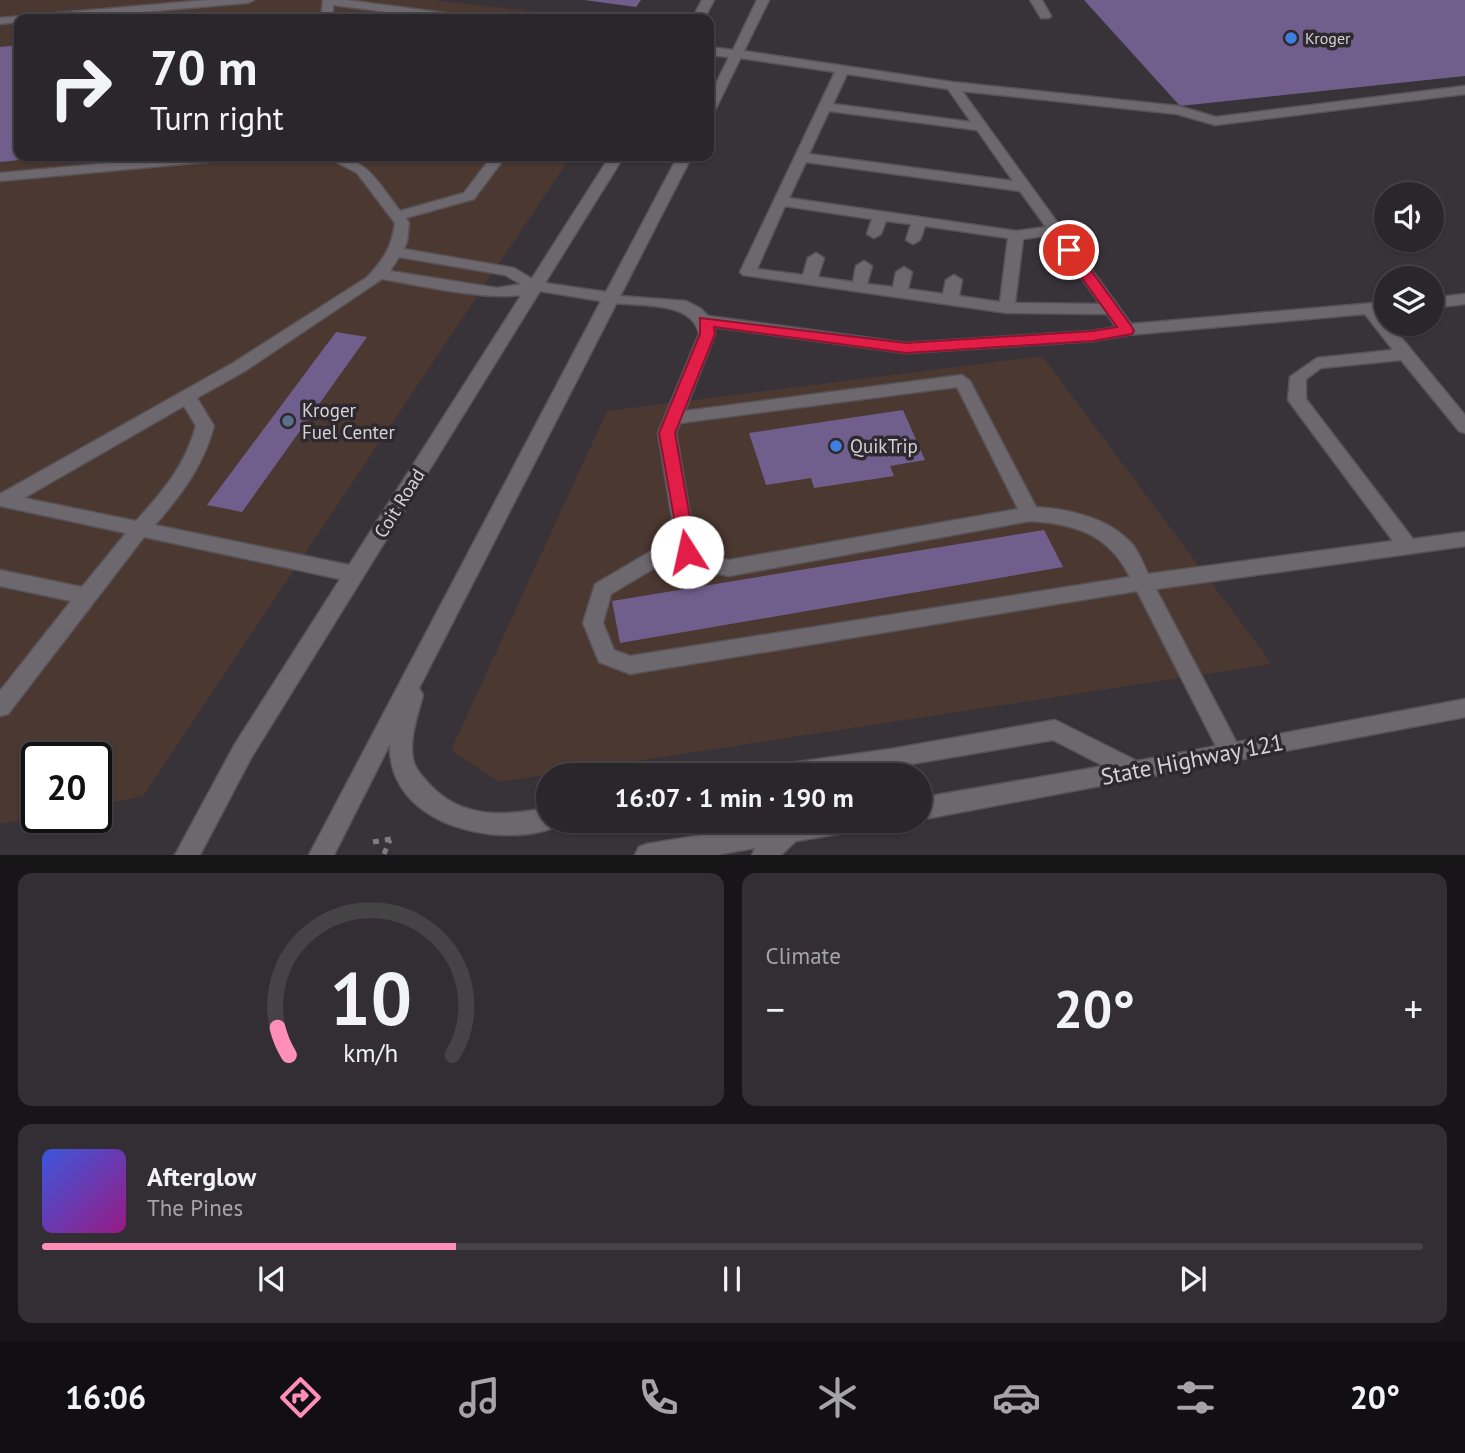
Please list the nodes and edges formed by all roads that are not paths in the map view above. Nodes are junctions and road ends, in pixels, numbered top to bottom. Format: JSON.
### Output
{"nodes":[{"id":1,"x":248,"y":0,"type":"edge"},
{"id":2,"x":763,"y":0,"type":"edge"},
{"id":3,"x":1036,"y":0,"type":"edge"},
{"id":4,"x":80,"y":14,"type":"edge"},
{"id":5,"x":327,"y":14,"type":"edge"},
{"id":6,"x":428,"y":14,"type":"edge"},
{"id":7,"x":1045,"y":16,"type":"dead end"},
{"id":8,"x":714,"y":52,"type":"edge"},
{"id":9,"x":737,"y":54,"type":"junction"},
{"id":10,"x":843,"y":69,"type":"junction"},
{"id":11,"x":952,"y":86,"type":"junction"},
{"id":12,"x":1465,"y":90,"type":"edge"},
{"id":13,"x":714,"y":100,"type":"edge"},
{"id":14,"x":825,"y":107,"type":"junction"},
{"id":15,"x":982,"y":127,"type":"junction"},
{"id":16,"x":801,"y":157,"type":"junction"},
{"id":17,"x":174,"y":161,"type":"edge"},
{"id":18,"x":343,"y":161,"type":"edge"},
{"id":19,"x":495,"y":161,"type":"edge"},
{"id":20,"x":614,"y":161,"type":"edge"},
{"id":21,"x":682,"y":161,"type":"edge"},
{"id":22,"x":0,"y":177,"type":"edge"},
{"id":23,"x":1025,"y":187,"type":"junction"},
{"id":24,"x":780,"y":201,"type":"junction"},
{"id":25,"x":833,"y":209,"type":"junction"},
{"id":26,"x":881,"y":215,"type":"junction"},
{"id":27,"x":397,"y":216,"type":"junction"},
{"id":28,"x":919,"y":221,"type":"junction"},
{"id":29,"x":827,"y":227,"type":"dead end"},
{"id":30,"x":964,"y":227,"type":"junction"},
{"id":31,"x":1055,"y":230,"type":"junction"},
{"id":32,"x":874,"y":234,"type":"dead end"},
{"id":33,"x":1016,"y":234,"type":"junction"},
{"id":34,"x":913,"y":240,"type":"dead end"},
{"id":35,"x":961,"y":244,"type":"dead end"},
{"id":36,"x":395,"y":252,"type":"junction"},
{"id":37,"x":816,"y":258,"type":"dead end"},
{"id":38,"x":864,"y":266,"type":"dead end"},
{"id":39,"x":904,"y":272,"type":"dead end"},
{"id":40,"x":379,"y":274,"type":"junction"},
{"id":41,"x":954,"y":280,"type":"dead end"},
{"id":42,"x":809,"y":281,"type":"junction"},
{"id":43,"x":536,"y":286,"type":"junction"},
{"id":44,"x":859,"y":287,"type":"junction"},
{"id":45,"x":899,"y":293,"type":"junction"},
{"id":46,"x":612,"y":298,"type":"junction"},
{"id":47,"x":1465,"y":299,"type":"edge"},
{"id":48,"x":950,"y":300,"type":"junction"},
{"id":49,"x":1444,"y":302,"type":"edge"},
{"id":50,"x":1007,"y":308,"type":"junction"},
{"id":51,"x":1374,"y":308,"type":"edge"},
{"id":52,"x":1111,"y":309,"type":"junction"},
{"id":53,"x":706,"y":321,"type":"junction"},
{"id":54,"x":1126,"y":331,"type":"junction"},
{"id":55,"x":1395,"y":336,"type":"edge"},
{"id":56,"x":1406,"y":354,"type":"junction"},
{"id":57,"x":187,"y":396,"type":"junction"},
{"id":58,"x":673,"y":418,"type":"junction"},
{"id":59,"x":1465,"y":427,"type":"edge"},
{"id":60,"x":3,"y":500,"type":"edge"},
{"id":61,"x":1030,"y":514,"type":"junction"},
{"id":62,"x":140,"y":528,"type":"junction"},
{"id":63,"x":1465,"y":539,"type":"edge"},
{"id":64,"x":685,"y":540,"type":"junction"},
{"id":65,"x":1408,"y":547,"type":"junction"},
{"id":66,"x":354,"y":574,"type":"junction"},
{"id":67,"x":0,"y":578,"type":"edge"},
{"id":68,"x":1142,"y":583,"type":"junction"},
{"id":69,"x":87,"y":596,"type":"junction"},
{"id":70,"x":420,"y":667,"type":"junction"},
{"id":71,"x":0,"y":707,"type":"edge"},
{"id":72,"x":1465,"y":708,"type":"edge"},
{"id":73,"x":1230,"y":751,"type":"junction"},
{"id":74,"x":862,"y":763,"type":"edge"},
{"id":75,"x":1135,"y":771,"type":"junction"},
{"id":76,"x":932,"y":807,"type":"edge"},
{"id":77,"x":536,"y":821,"type":"edge"},
{"id":78,"x":778,"y":833,"type":"edge"},
{"id":79,"x":788,"y":833,"type":"edge"},
{"id":80,"x":187,"y":855,"type":"edge"},
{"id":81,"x":321,"y":855,"type":"edge"},
{"id":82,"x":647,"y":855,"type":"edge"},
{"id":83,"x":764,"y":855,"type":"edge"}],
"edges":[{"from":1,"to":4,"type":"main road"},
{"from":2,"to":9,"type":"main road"},
{"from":3,"to":7,"type":"main road"},
{"from":5,"to":6,"type":"main road"},
{"from":8,"to":9,"type":"main road"},
{"from":9,"to":10,"type":"main road"},
{"from":9,"to":13,"type":"main road"},
{"from":10,"to":11,"type":"main road"},
{"from":10,"to":14,"type":"main road"},
{"from":11,"to":12,"type":"main road"},
{"from":11,"to":15,"type":"main road"},
{"from":14,"to":15,"type":"main road"},
{"from":14,"to":16,"type":"main road"},
{"from":15,"to":23,"type":"main road"},
{"from":16,"to":23,"type":"main road"},
{"from":16,"to":24,"type":"main road"},
{"from":17,"to":22,"type":"main road"},
{"from":18,"to":27,"type":"main road"},
{"from":19,"to":27,"type":"main road"},
{"from":20,"to":43,"type":"main road","name":"Coit Road"},
{"from":21,"to":46,"type":"main road"},
{"from":23,"to":31,"type":"main road"},
{"from":24,"to":25,"type":"main road"},
{"from":24,"to":42,"type":"main road"},
{"from":25,"to":26,"type":"main road"},
{"from":25,"to":29,"type":"main road"},
{"from":26,"to":28,"type":"main road"},
{"from":26,"to":32,"type":"main road"},
{"from":27,"to":36,"type":"main road"},
{"from":28,"to":30,"type":"main road"},
{"from":28,"to":34,"type":"main road"},
{"from":30,"to":33,"type":"main road"},
{"from":30,"to":35,"type":"main road"},
{"from":31,"to":33,"type":"main road"},
{"from":31,"to":52,"type":"main road"},
{"from":33,"to":50,"type":"main road"},
{"from":36,"to":40,"type":"main road"},
{"from":36,"to":43,"type":"main road"},
{"from":37,"to":42,"type":"main road"},
{"from":38,"to":44,"type":"main road"},
{"from":39,"to":45,"type":"main road"},
{"from":40,"to":43,"type":"main road"},
{"from":40,"to":57,"type":"main road"},
{"from":41,"to":48,"type":"main road"},
{"from":42,"to":44,"type":"main road"},
{"from":43,"to":46,"type":"main road"},
{"from":43,"to":66,"type":"main road","name":"Coit Road"},
{"from":44,"to":45,"type":"main road"},
{"from":45,"to":48,"type":"main road"},
{"from":46,"to":53,"type":"main road"},
{"from":46,"to":70,"type":"main road"},
{"from":47,"to":49,"type":"main road"},
{"from":48,"to":50,"type":"main road"},
{"from":50,"to":52,"type":"main road"},
{"from":51,"to":54,"type":"main road"},
{"from":52,"to":54,"type":"main road"},
{"from":53,"to":54,"type":"main road"},
{"from":53,"to":58,"type":"main road"},
{"from":55,"to":56,"type":"main road"},
{"from":56,"to":59,"type":"main road"},
{"from":56,"to":65,"type":"main road"},
{"from":57,"to":60,"type":"main road"},
{"from":57,"to":62,"type":"main road"},
{"from":58,"to":61,"type":"main road"},
{"from":58,"to":64,"type":"main road"},
{"from":60,"to":62,"type":"main road"},
{"from":61,"to":64,"type":"main road"},
{"from":61,"to":68,"type":"main road"},
{"from":62,"to":66,"type":"main road"},
{"from":62,"to":69,"type":"main road"},
{"from":63,"to":65,"type":"main road"},
{"from":64,"to":68,"type":"main road"},
{"from":65,"to":68,"type":"main road"},
{"from":66,"to":80,"type":"main road","name":"Coit Road"},
{"from":67,"to":69,"type":"main road"},
{"from":68,"to":73,"type":"main road"},
{"from":69,"to":71,"type":"main road"},
{"from":70,"to":77,"type":"main road"},
{"from":70,"to":81,"type":"main road"},
{"from":72,"to":73,"type":"main road","name":"State Highway 121"},
{"from":73,"to":75,"type":"main road","name":"State Highway 121"},
{"from":74,"to":75,"type":"main road"},
{"from":75,"to":76,"type":"main road","name":"State Highway 121"},
{"from":78,"to":82,"type":"main road"},
{"from":79,"to":83,"type":"main road"}]}
